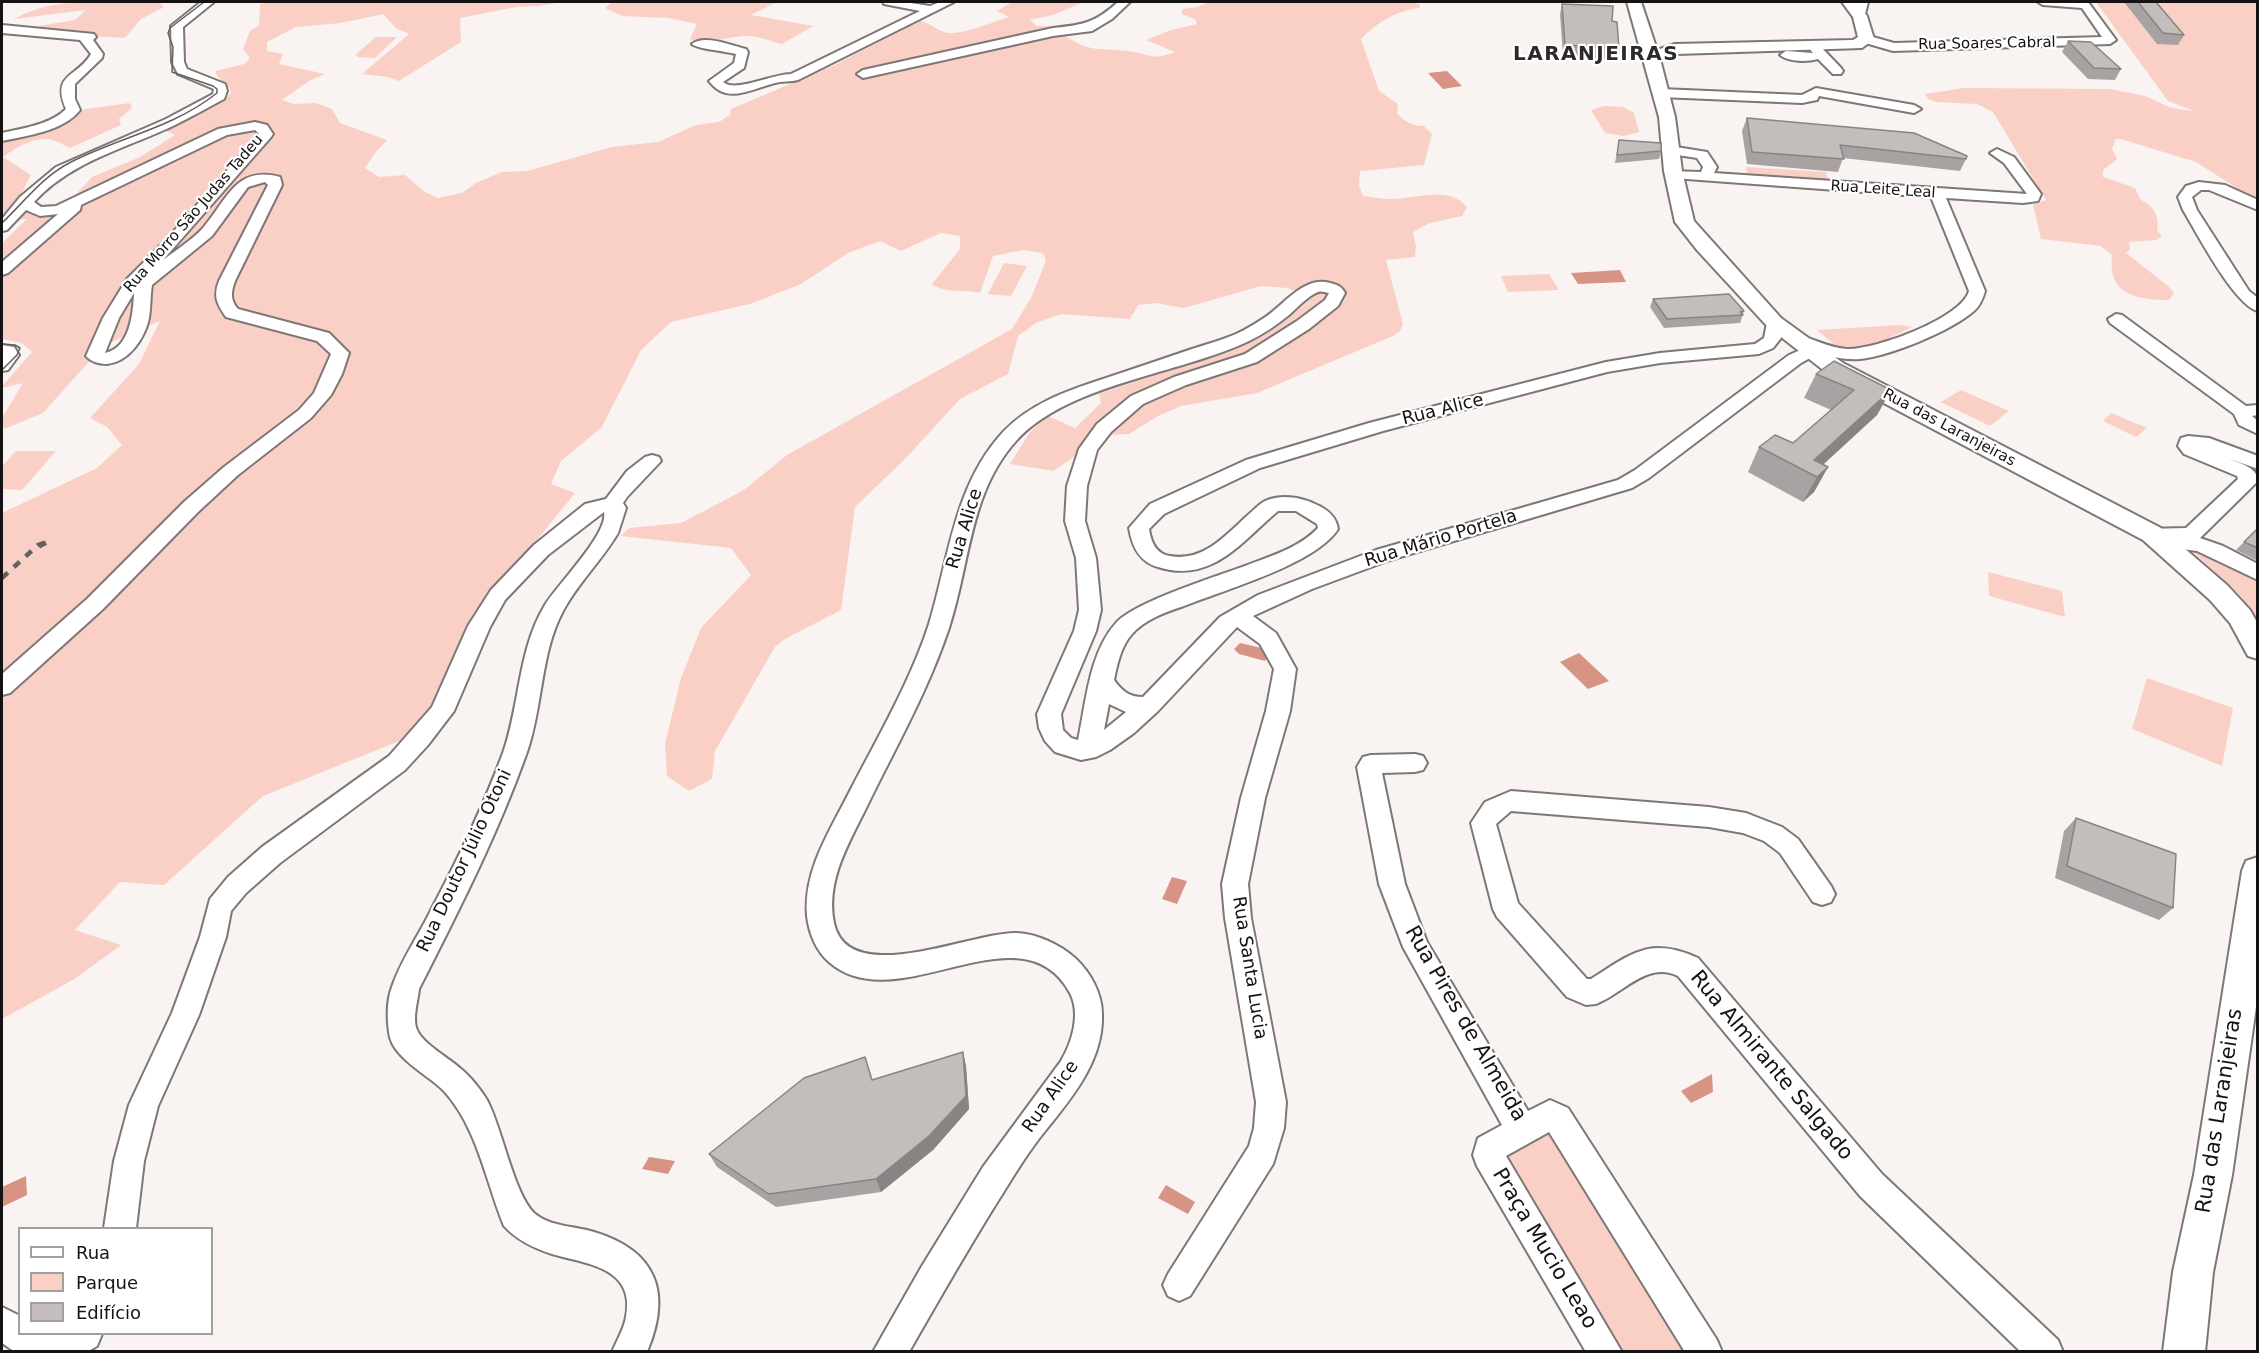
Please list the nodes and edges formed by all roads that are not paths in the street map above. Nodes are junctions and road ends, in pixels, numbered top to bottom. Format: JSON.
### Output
{"nodes":[{"id":1,"x":208,"y":2,"type":"edge"},
{"id":2,"x":888,"y":2,"type":"edge"},
{"id":3,"x":948,"y":2,"type":"edge"},
{"id":4,"x":1124,"y":2,"type":"edge"},
{"id":5,"x":1634,"y":2,"type":"edge"},
{"id":6,"x":1849,"y":2,"type":"edge"},
{"id":7,"x":2043,"y":2,"type":"edge"},
{"id":8,"x":2085,"y":3,"type":"edge"},
{"id":9,"x":1861,"y":9,"type":"edge"},
{"id":10,"x":931,"y":10,"type":"junction"},
{"id":11,"x":2,"y":29,"type":"edge"},
{"id":12,"x":1862,"y":42,"type":"junction"},
{"id":13,"x":698,"y":44,"type":"dead end"},
{"id":14,"x":1648,"y":50,"type":"junction"},
{"id":15,"x":1818,"y":50,"type":"junction"},
{"id":16,"x":1783,"y":52,"type":"junction"},
{"id":17,"x":1798,"y":71,"type":"dead end"},
{"id":18,"x":1837,"y":71,"type":"dead end"},
{"id":19,"x":863,"y":74,"type":"dead end"},
{"id":20,"x":1661,"y":93,"type":"junction"},
{"id":21,"x":1914,"y":109,"type":"dead end"},
{"id":22,"x":2,"y":137,"type":"edge"},
{"id":23,"x":1670,"y":150,"type":"junction"},
{"id":24,"x":1997,"y":153,"type":"dead end"},
{"id":25,"x":1673,"y":174,"type":"junction"},
{"id":26,"x":1706,"y":177,"type":"junction"},
{"id":27,"x":1937,"y":193,"type":"junction"},
{"id":28,"x":85,"y":199,"type":"junction"},
{"id":29,"x":25,"y":200,"type":"junction"},
{"id":30,"x":2258,"y":206,"type":"edge"},
{"id":31,"x":2,"y":226,"type":"edge"},
{"id":32,"x":2,"y":270,"type":"edge"},
{"id":33,"x":2258,"y":306,"type":"edge"},
{"id":34,"x":2116,"y":319,"type":"dead end"},
{"id":35,"x":1774,"y":322,"type":"junction"},
{"id":36,"x":1803,"y":345,"type":"junction"},
{"id":37,"x":1759,"y":349,"type":"junction"},
{"id":38,"x":2,"y":350,"type":"edge"},
{"id":39,"x":2,"y":366,"type":"edge"},
{"id":40,"x":1784,"y":368,"type":"junction"},
{"id":41,"x":2251,"y":411,"type":"edge"},
{"id":42,"x":2258,"y":429,"type":"edge"},
{"id":43,"x":652,"y":461,"type":"dead end"},
{"id":44,"x":2258,"y":463,"type":"edge"},
{"id":45,"x":612,"y":505,"type":"junction"},
{"id":46,"x":2178,"y":540,"type":"junction"},
{"id":47,"x":2258,"y":573,"type":"edge"},
{"id":48,"x":1237,"y":616,"type":"junction"},
{"id":49,"x":2258,"y":649,"type":"edge"},
{"id":50,"x":1103,"y":682,"type":"junction"},
{"id":51,"x":2,"y":687,"type":"edge"},
{"id":52,"x":1149,"y":705,"type":"junction"},
{"id":53,"x":1088,"y":750,"type":"junction"},
{"id":54,"x":1415,"y":763,"type":"dead end"},
{"id":55,"x":2258,"y":871,"type":"edge"},
{"id":56,"x":1822,"y":894,"type":"dead end"},
{"id":57,"x":1522,"y":1130,"type":"junction"},
{"id":58,"x":120,"y":1227,"type":"edge"},
{"id":59,"x":1179,"y":1285,"type":"dead end"},
{"id":60,"x":2,"y":1324,"type":"edge"},
{"id":61,"x":18,"y":1334,"type":"edge"},
{"id":62,"x":19,"y":1335,"type":"edge"},
{"id":63,"x":83,"y":1335,"type":"edge"},
{"id":64,"x":629,"y":1352,"type":"edge"},
{"id":65,"x":890,"y":1352,"type":"edge"},
{"id":66,"x":1605,"y":1352,"type":"edge"},
{"id":67,"x":1705,"y":1352,"type":"edge"},
{"id":68,"x":2046,"y":1352,"type":"edge"},
{"id":69,"x":2184,"y":1352,"type":"edge"}],
"edges":[{"from":1,"to":29,"type":"street"},
{"from":2,"to":10,"type":"street"},
{"from":3,"to":10,"type":"street"},
{"from":4,"to":19,"type":"street"},
{"from":5,"to":14,"type":"main road","name":"Rua das Laranjeiras"},
{"from":6,"to":9,"type":"main road"},
{"from":7,"to":8,"type":"street"},
{"from":8,"to":12,"type":"street","name":"Rua Soares Cabral"},
{"from":9,"to":12,"type":"main road"},
{"from":10,"to":13,"type":"street"},
{"from":11,"to":22,"type":"street"},
{"from":12,"to":15,"type":"main road","name":"Rua Soares Cabral"},
{"from":14,"to":16,"type":"main road","name":"Rua Soares Cabral"},
{"from":14,"to":20,"type":"main road","name":"Rua das Laranjeiras"},
{"from":15,"to":16,"type":"main road","name":"Rua Soares Cabral"},
{"from":15,"to":18,"type":"street"},
{"from":16,"to":17,"type":"street"},
{"from":20,"to":21,"type":"street"},
{"from":20,"to":23,"type":"main road","name":"Rua das Laranjeiras"},
{"from":23,"to":25,"type":"main road","name":"Rua das Laranjeiras"},
{"from":23,"to":26,"type":"street"},
{"from":24,"to":27,"type":"street","name":"Rua Leite Leal"},
{"from":25,"to":26,"type":"street","name":"Rua Leite Leal"},
{"from":25,"to":35,"type":"main road","name":"Rua das Laranjeiras"},
{"from":26,"to":27,"type":"street","name":"Rua Leite Leal"},
{"from":27,"to":36,"type":"street"},
{"from":28,"to":29,"type":"street","name":"Rua Morro São Judas Tadeu"},
{"from":28,"to":32,"type":"street"},
{"from":28,"to":51,"type":"street","name":"Rua Morro São Judas Tadeu"},
{"from":29,"to":31,"type":"street"},
{"from":30,"to":33,"type":"street"},
{"from":34,"to":41,"type":"street"},
{"from":35,"to":36,"type":"main road","name":"Rua das Laranjeiras"},
{"from":35,"to":37,"type":"street"},
{"from":36,"to":40,"type":"street","name":"Rua Mário Portela"},
{"from":36,"to":46,"type":"main road","name":"Rua das Laranjeiras"},
{"from":37,"to":40,"type":"street"},
{"from":37,"to":50,"type":"street","name":"Rua Alice"},
{"from":38,"to":39,"type":"street"},
{"from":40,"to":48,"type":"street","name":"Rua Mário Portela"},
{"from":41,"to":42,"type":"street"},
{"from":43,"to":45,"type":"street"},
{"from":44,"to":46,"type":"street"},
{"from":45,"to":58,"type":"street"},
{"from":45,"to":64,"type":"street","name":"Rua Doutor Júlio Otoni"},
{"from":46,"to":47,"type":"street"},
{"from":46,"to":49,"type":"main road","name":"Rua das Laranjeiras"},
{"from":48,"to":52,"type":"street","name":"Rua Mário Portela"},
{"from":48,"to":59,"type":"street","name":"Rua Santa Lucia"},
{"from":50,"to":52,"type":"street"},
{"from":50,"to":53,"type":"street","name":"Rua Alice"},
{"from":52,"to":53,"type":"street","name":"Rua Mário Portela"},
{"from":53,"to":65,"type":"street","name":"Rua Alice"},
{"from":54,"to":57,"type":"street","name":"Rua Pires de Almeida"},
{"from":55,"to":69,"type":"main road","name":"Rua das Laranjeiras"},
{"from":56,"to":68,"type":"street","name":"Rua Almirante Salgado"},
{"from":57,"to":66,"type":"street","name":"Praça Mucio Leao"},
{"from":57,"to":67,"type":"street","name":"Rua Pires de Almeida"},
{"from":60,"to":61,"type":"street"},
{"from":62,"to":63,"type":"street"}]}
